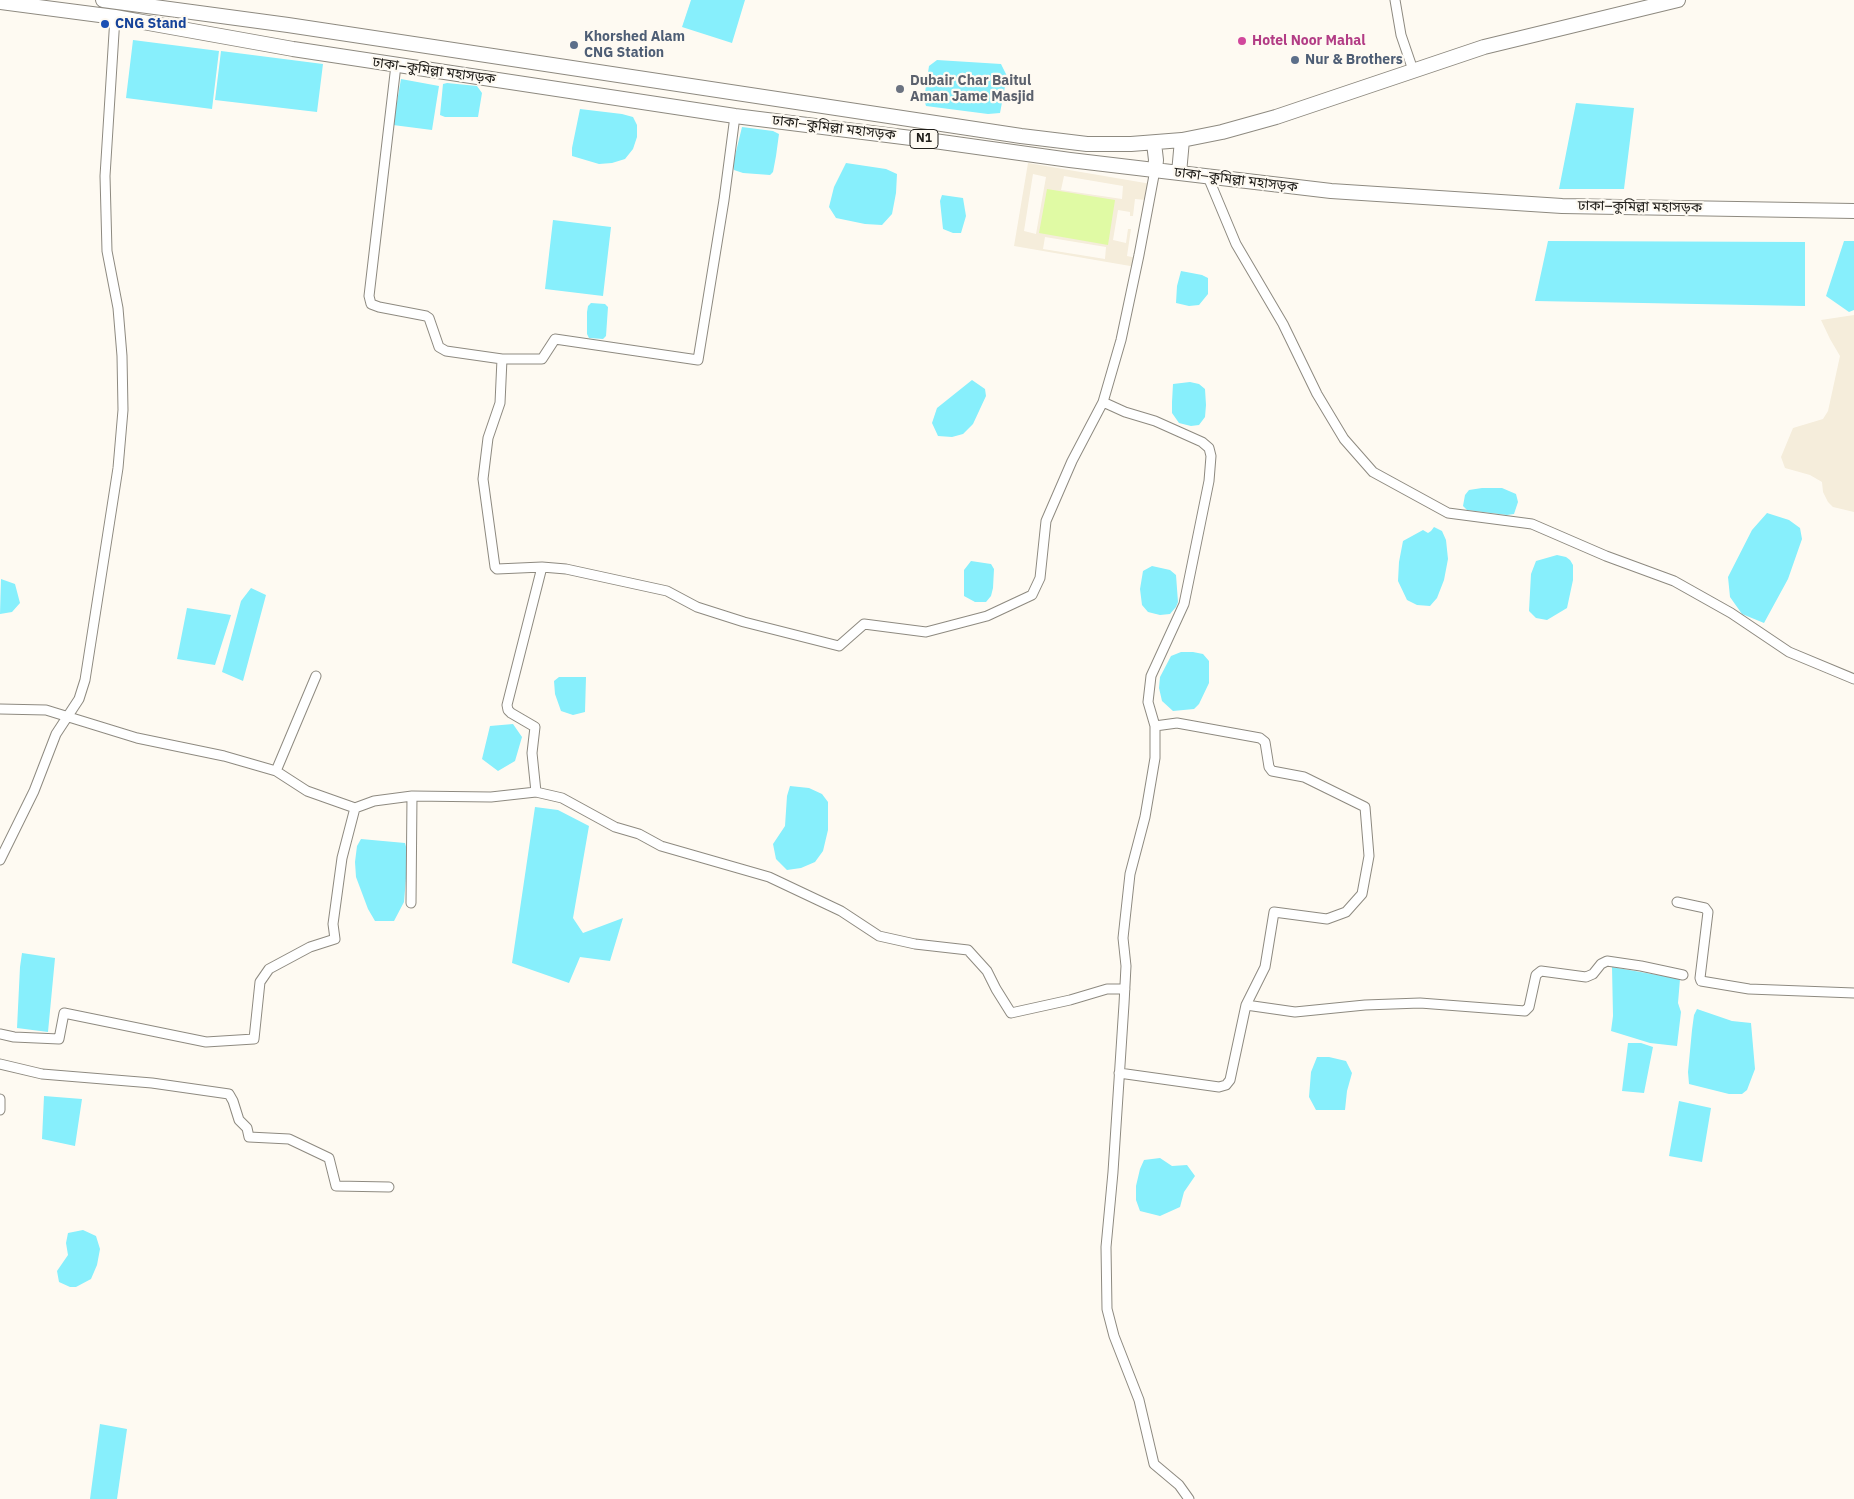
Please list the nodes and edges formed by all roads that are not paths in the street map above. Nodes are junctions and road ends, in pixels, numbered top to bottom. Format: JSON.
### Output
{"nodes":[{"id":1,"x":103,"y":0,"type":"edge"},
{"id":2,"x":1395,"y":0,"type":"edge"},
{"id":3,"x":1678,"y":0,"type":"edge"},
{"id":4,"x":1,"y":2,"type":"edge"},
{"id":5,"x":115,"y":17,"type":"junction"},
{"id":6,"x":396,"y":65,"type":"junction"},
{"id":7,"x":1413,"y":70,"type":"junction"},
{"id":8,"x":735,"y":116,"type":"junction"},
{"id":9,"x":1182,"y":140,"type":"junction"},
{"id":10,"x":1154,"y":143,"type":"junction"},
{"id":11,"x":1155,"y":170,"type":"junction"},
{"id":12,"x":1180,"y":173,"type":"junction"},
{"id":13,"x":1208,"y":176,"type":"junction"},
{"id":14,"x":1854,"y":211,"type":"edge"},
{"id":15,"x":502,"y":359,"type":"junction"},
{"id":16,"x":1103,"y":402,"type":"junction"},
{"id":17,"x":542,"y":568,"type":"junction"},
{"id":18,"x":316,"y":676,"type":"dead end"},
{"id":19,"x":1854,"y":679,"type":"edge"},
{"id":20,"x":0,"y":709,"type":"edge"},
{"id":21,"x":66,"y":716,"type":"junction"},
{"id":22,"x":1156,"y":726,"type":"junction"},
{"id":23,"x":276,"y":771,"type":"junction"},
{"id":24,"x":536,"y":792,"type":"junction"},
{"id":25,"x":412,"y":796,"type":"junction"},
{"id":26,"x":355,"y":808,"type":"junction"},
{"id":27,"x":0,"y":860,"type":"edge"},
{"id":28,"x":1677,"y":902,"type":"dead end"},
{"id":29,"x":411,"y":903,"type":"dead end"},
{"id":30,"x":1683,"y":975,"type":"dead end"},
{"id":31,"x":1125,"y":989,"type":"junction"},
{"id":32,"x":1854,"y":993,"type":"edge"},
{"id":33,"x":1246,"y":1005,"type":"junction"},
{"id":34,"x":0,"y":1034,"type":"edge"},
{"id":35,"x":0,"y":1064,"type":"edge"},
{"id":36,"x":1119,"y":1073,"type":"junction"},
{"id":37,"x":0,"y":1098,"type":"edge"},
{"id":38,"x":0,"y":1110,"type":"edge"},
{"id":39,"x":389,"y":1187,"type":"dead end"},
{"id":40,"x":1188,"y":1499,"type":"edge"}],
"edges":[{"from":1,"to":10,"type":"highway","name":"ঢাকা–কুমিল্লা মহাসড়ক","number":"N1"},
{"from":2,"to":7,"type":"street"},
{"from":3,"to":7,"type":"highway","name":"ঢাকা–কুমিল্লা মহাসড়ক","number":"N1"},
{"from":4,"to":5,"type":"highway","name":"ঢাকা–কুমিল্লা মহাসড়ক","number":"N1"},
{"from":5,"to":6,"type":"highway","name":"ঢাকা–কুমিল্লা মহাসড়ক","number":"N1"},
{"from":5,"to":21,"type":"street"},
{"from":6,"to":8,"type":"highway","name":"ঢাকা–কুমিল্লা মহাসড়ক","number":"N1"},
{"from":6,"to":15,"type":"street"},
{"from":7,"to":9,"type":"highway","name":"ঢাকা–কুমিল্লা মহাসড়ক","number":"N1"},
{"from":8,"to":11,"type":"highway","name":"ঢাকা–কুমিল্লা মহাসড়ক","number":"N1"},
{"from":8,"to":15,"type":"street"},
{"from":9,"to":10,"type":"highway","name":"ঢাকা–কুমিল্লা মহাসড়ক","number":"N1"},
{"from":9,"to":12,"type":"highway"},
{"from":10,"to":11,"type":"highway"},
{"from":11,"to":12,"type":"highway","name":"ঢাকা–কুমিল্লা মহাসড়ক","number":"N1"},
{"from":11,"to":16,"type":"street"},
{"from":12,"to":13,"type":"highway","name":"ঢাকা–কুমিল্লা মহাসড়ক","number":"N1"},
{"from":13,"to":14,"type":"highway","name":"ঢাকা–কুমিল্লা মহাসড়ক","number":"N1"},
{"from":13,"to":19,"type":"street"},
{"from":15,"to":17,"type":"street"},
{"from":16,"to":17,"type":"street"},
{"from":16,"to":22,"type":"street"},
{"from":17,"to":24,"type":"street"},
{"from":18,"to":23,"type":"street"},
{"from":20,"to":21,"type":"street"},
{"from":21,"to":23,"type":"street"},
{"from":21,"to":27,"type":"street"},
{"from":22,"to":31,"type":"street"},
{"from":22,"to":33,"type":"street"},
{"from":23,"to":26,"type":"street"},
{"from":24,"to":25,"type":"street"},
{"from":24,"to":31,"type":"street"},
{"from":25,"to":26,"type":"street"},
{"from":25,"to":29,"type":"street"},
{"from":26,"to":34,"type":"street"},
{"from":28,"to":32,"type":"street"},
{"from":30,"to":33,"type":"street"},
{"from":31,"to":36,"type":"street"},
{"from":33,"to":36,"type":"street"},
{"from":35,"to":39,"type":"street"},
{"from":36,"to":40,"type":"street"},
{"from":37,"to":38,"type":"street"}]}
